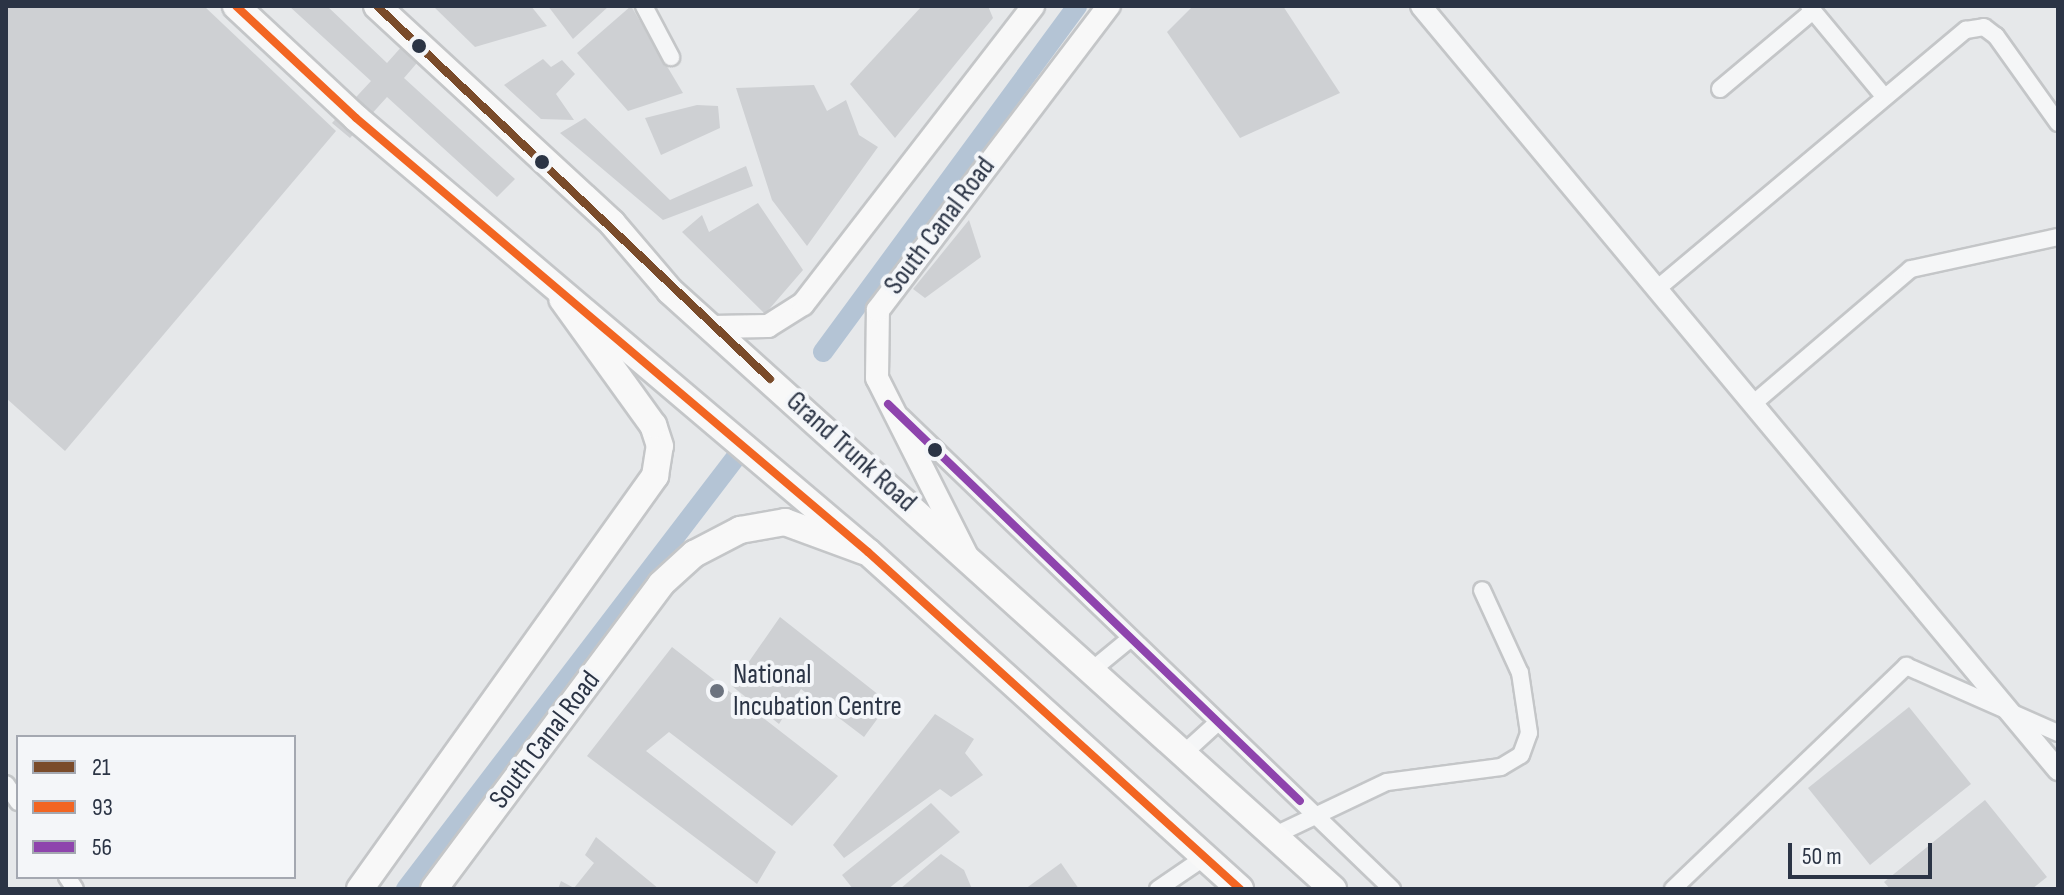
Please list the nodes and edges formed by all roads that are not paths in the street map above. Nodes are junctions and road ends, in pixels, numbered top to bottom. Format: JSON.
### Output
{"nodes":[{"id":1,"x":236,"y":6,"type":"edge"},
{"id":2,"x":377,"y":6,"type":"edge"},
{"id":3,"x":644,"y":6,"type":"edge"},
{"id":4,"x":1033,"y":6,"type":"edge"},
{"id":5,"x":1109,"y":6,"type":"edge"},
{"id":6,"x":1421,"y":6,"type":"edge"},
{"id":7,"x":1811,"y":8,"type":"edge"},
{"id":8,"x":1016,"y":15,"type":"edge"},
{"id":9,"x":671,"y":57,"type":"dead end"},
{"id":10,"x":1720,"y":89,"type":"dead end"},
{"id":11,"x":1883,"y":95,"type":"junction"},
{"id":12,"x":2058,"y":123,"type":"edge"},
{"id":13,"x":2058,"y":237,"type":"edge"},
{"id":14,"x":547,"y":279,"type":"junction"},
{"id":15,"x":1658,"y":288,"type":"junction"},
{"id":16,"x":726,"y":327,"type":"junction"},
{"id":17,"x":1754,"y":403,"type":"junction"},
{"id":18,"x":888,"y":404,"type":"junction"},
{"id":19,"x":868,"y":552,"type":"junction"},
{"id":20,"x":967,"y":556,"type":"junction"},
{"id":21,"x":1482,"y":590,"type":"dead end"},
{"id":22,"x":1131,"y":638,"type":"junction"},
{"id":23,"x":1092,"y":670,"type":"junction"},
{"id":24,"x":2014,"y":716,"type":"junction"},
{"id":25,"x":1218,"y":722,"type":"junction"},
{"id":26,"x":2058,"y":733,"type":"edge"},
{"id":27,"x":1183,"y":754,"type":"junction"},
{"id":28,"x":2058,"y":770,"type":"edge"},
{"id":29,"x":1313,"y":813,"type":"junction"},
{"id":30,"x":1271,"y":837,"type":"junction"},
{"id":31,"x":1205,"y":857,"type":"junction"},
{"id":32,"x":360,"y":889,"type":"edge"},
{"id":33,"x":434,"y":889,"type":"edge"},
{"id":34,"x":1158,"y":889,"type":"edge"},
{"id":35,"x":1240,"y":889,"type":"edge"},
{"id":36,"x":1333,"y":889,"type":"edge"},
{"id":37,"x":1392,"y":889,"type":"edge"},
{"id":38,"x":1673,"y":889,"type":"edge"}],
"edges":[{"from":1,"to":14,"type":"main road"},
{"from":2,"to":16,"type":"main road","name":"Grand Trunk Road"},
{"from":3,"to":9,"type":"street"},
{"from":4,"to":8,"type":"main road"},
{"from":5,"to":18,"type":"main road","name":"South Canal Road"},
{"from":6,"to":15,"type":"street"},
{"from":7,"to":10,"type":"street"},
{"from":7,"to":11,"type":"street"},
{"from":8,"to":16,"type":"main road"},
{"from":11,"to":12,"type":"street"},
{"from":11,"to":15,"type":"street"},
{"from":13,"to":17,"type":"street"},
{"from":14,"to":19,"type":"main road"},
{"from":14,"to":32,"type":"main road"},
{"from":15,"to":17,"type":"street"},
{"from":16,"to":20,"type":"main road","name":"Grand Trunk Road"},
{"from":17,"to":24,"type":"street"},
{"from":18,"to":20,"type":"main road","name":"South Canal Road"},
{"from":18,"to":22,"type":"street"},
{"from":19,"to":31,"type":"main road"},
{"from":19,"to":33,"type":"main road","name":"South Canal Road"},
{"from":20,"to":23,"type":"main road","name":"Grand Trunk Road"},
{"from":21,"to":29,"type":"street"},
{"from":22,"to":23,"type":"street"},
{"from":22,"to":25,"type":"street"},
{"from":23,"to":27,"type":"main road","name":"Grand Trunk Road"},
{"from":24,"to":26,"type":"street"},
{"from":24,"to":28,"type":"street"},
{"from":24,"to":38,"type":"street"},
{"from":25,"to":27,"type":"street"},
{"from":25,"to":29,"type":"street"},
{"from":27,"to":30,"type":"main road","name":"Grand Trunk Road"},
{"from":29,"to":30,"type":"street"},
{"from":29,"to":37,"type":"street"},
{"from":30,"to":36,"type":"main road","name":"Grand Trunk Road"},
{"from":31,"to":34,"type":"street"},
{"from":31,"to":35,"type":"main road"}]}
